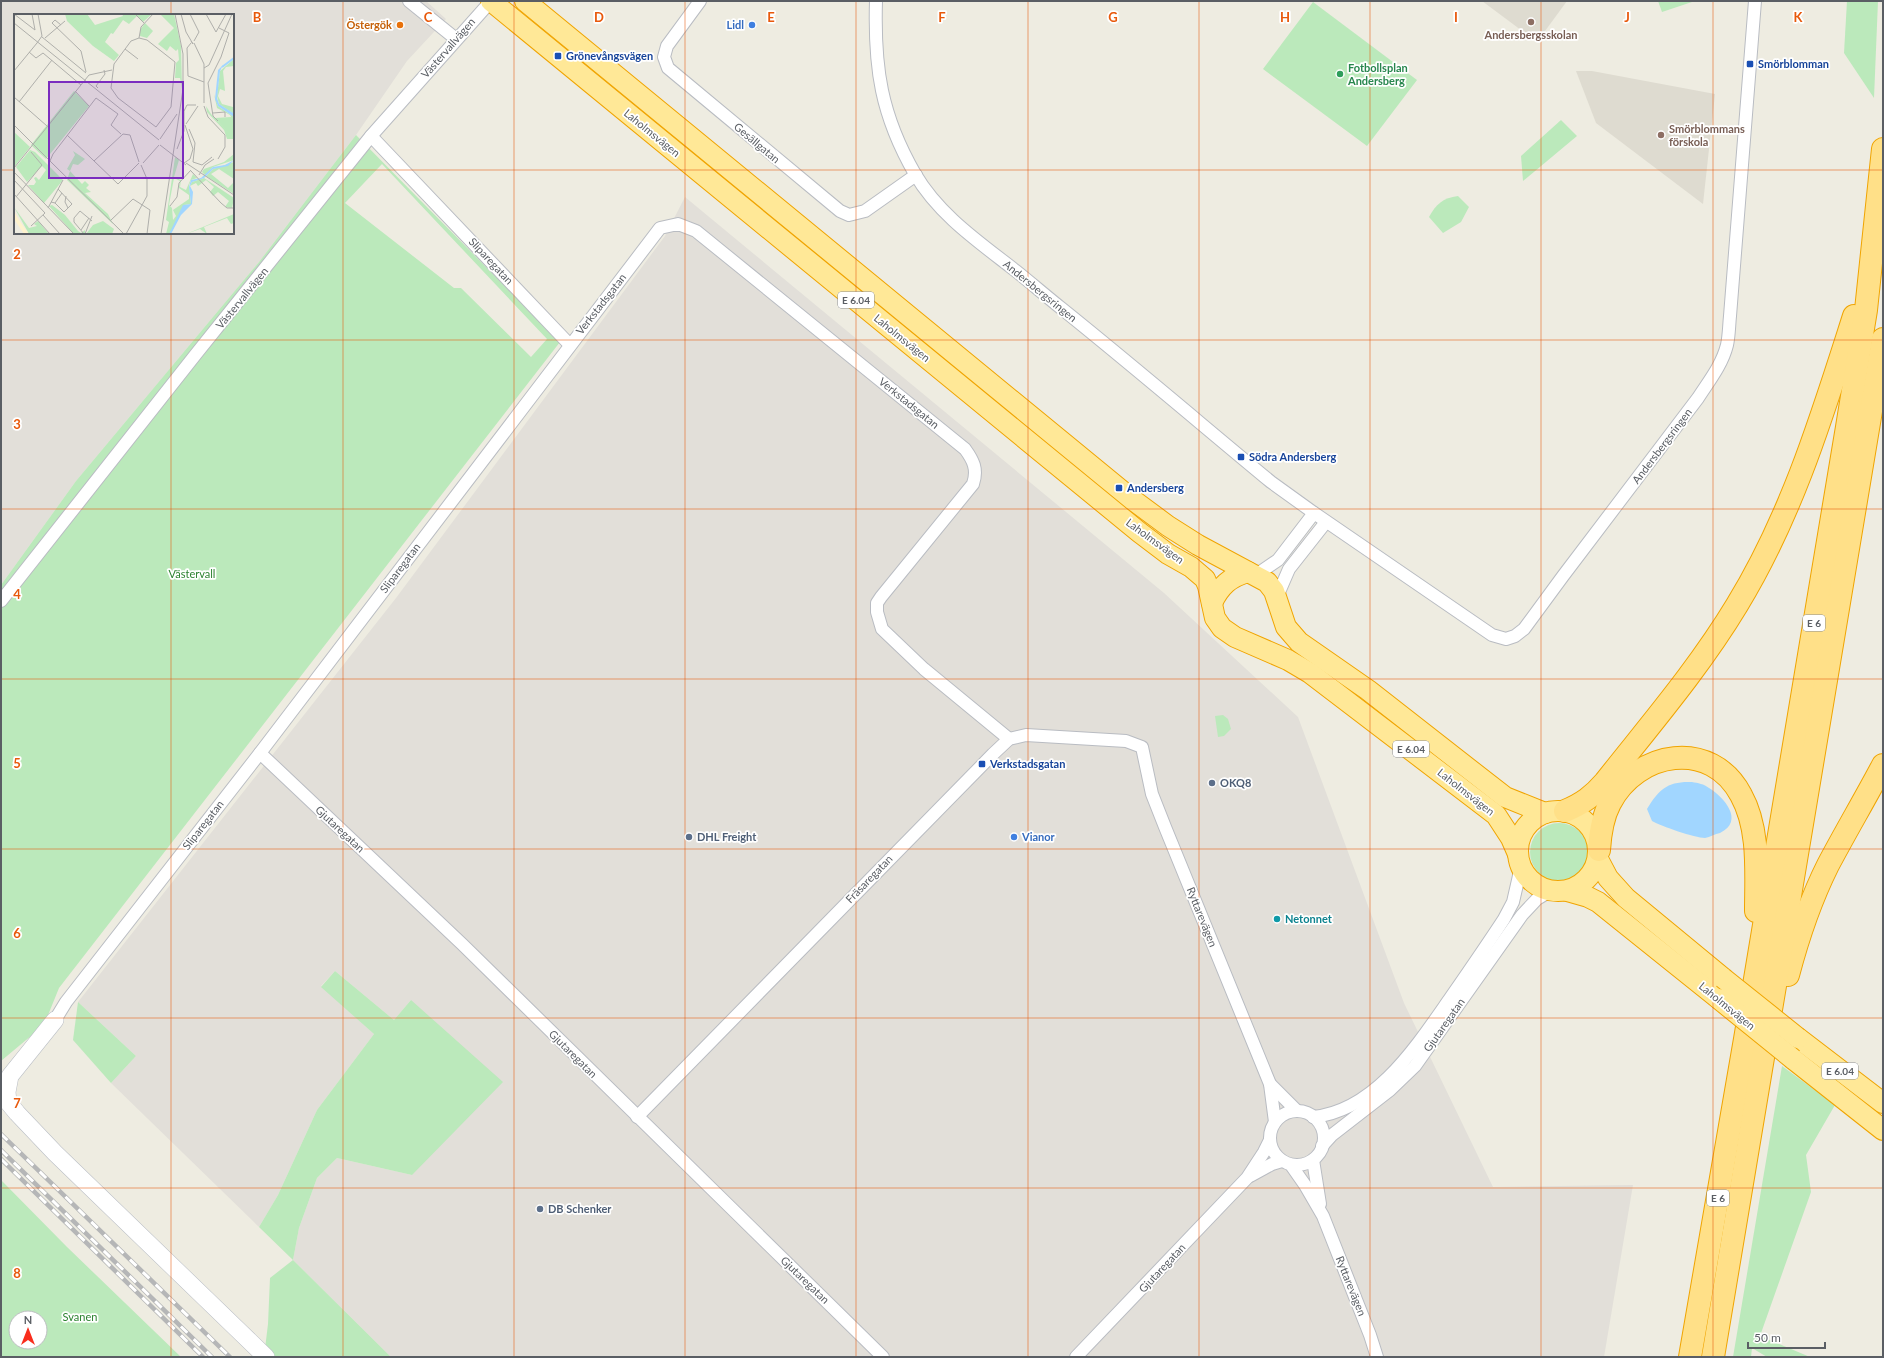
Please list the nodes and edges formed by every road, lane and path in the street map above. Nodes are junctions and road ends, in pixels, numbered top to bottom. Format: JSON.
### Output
{"nodes":[{"id":1,"x":409,"y":1,"type":"edge"},
{"id":2,"x":491,"y":1,"type":"edge"},
{"id":3,"x":525,"y":1,"type":"edge"},
{"id":4,"x":700,"y":1,"type":"edge"},
{"id":5,"x":876,"y":1,"type":"edge"},
{"id":6,"x":1755,"y":1,"type":"edge"},
{"id":7,"x":456,"y":39,"type":"junction"},
{"id":8,"x":371,"y":136,"type":"junction"},
{"id":9,"x":1883,"y":149,"type":"edge"},
{"id":10,"x":916,"y":175,"type":"junction"},
{"id":11,"x":1872,"y":260,"type":"junction"},
{"id":12,"x":1883,"y":339,"type":"edge"},
{"id":13,"x":570,"y":345,"type":"junction"},
{"id":14,"x":1314,"y":513,"type":"junction"},
{"id":15,"x":1326,"y":522,"type":"junction"},
{"id":16,"x":1252,"y":574,"type":"junction"},
{"id":17,"x":1276,"y":599,"type":"junction"},
{"id":18,"x":1,"y":601,"type":"edge"},
{"id":19,"x":1212,"y":603,"type":"junction"},
{"id":20,"x":1009,"y":739,"type":"junction"},
{"id":21,"x":260,"y":753,"type":"junction"},
{"id":22,"x":1883,"y":765,"type":"edge"},
{"id":23,"x":1883,"y":795,"type":"edge"},
{"id":24,"x":1555,"y":812,"type":"junction"},
{"id":25,"x":1856,"y":816,"type":"junction"},
{"id":26,"x":1598,"y":855,"type":"junction"},
{"id":27,"x":1520,"y":860,"type":"junction"},
{"id":28,"x":1559,"y":891,"type":"junction"},
{"id":29,"x":1754,"y":986,"type":"junction"},
{"id":30,"x":55,"y":1020,"type":"joint"},
{"id":31,"x":1270,"y":1084,"type":"junction"},
{"id":32,"x":5,"y":1098,"type":"edge"},
{"id":33,"x":1883,"y":1103,"type":"edge"},
{"id":34,"x":1297,"y":1111,"type":"junction"},
{"id":35,"x":637,"y":1117,"type":"junction"},
{"id":36,"x":1313,"y":1117,"type":"junction"},
{"id":37,"x":1275,"y":1122,"type":"junction"},
{"id":38,"x":1883,"y":1130,"type":"edge"},
{"id":39,"x":1270,"y":1140,"type":"junction"},
{"id":40,"x":1322,"y":1146,"type":"junction"},
{"id":41,"x":1746,"y":1152,"type":"junction"},
{"id":42,"x":1313,"y":1160,"type":"junction"},
{"id":43,"x":1287,"y":1163,"type":"junction"},
{"id":44,"x":1247,"y":1178,"type":"junction"},
{"id":45,"x":1323,"y":1216,"type":"junction"},
{"id":46,"x":266,"y":1357,"type":"edge"},
{"id":47,"x":883,"y":1357,"type":"edge"},
{"id":48,"x":1076,"y":1357,"type":"edge"},
{"id":49,"x":1377,"y":1357,"type":"edge"},
{"id":50,"x":1690,"y":1357,"type":"edge"},
{"id":51,"x":1713,"y":1357,"type":"edge"}],
"edges":[{"from":1,"to":7,"type":"street"},
{"from":2,"to":7,"type":"street","name":"Västervallvägen"},
{"from":2,"to":19,"type":"highway","name":"Laholmsvägen","number":"E 6.04"},
{"from":3,"to":16,"type":"highway","name":"Laholmsvägen","number":"E 6.04"},
{"from":4,"to":10,"type":"street","name":"Gesällgatan"},
{"from":5,"to":10,"type":"street","name":"Andersbergsringen"},
{"from":6,"to":15,"type":"street","name":"Andersbergsringen"},
{"from":7,"to":8,"type":"street","name":"Västervallvägen"},
{"from":8,"to":13,"type":"street","name":"Sliparegatan"},
{"from":8,"to":18,"type":"street","name":"Västervallvägen"},
{"from":9,"to":11,"type":"highway","number":"E 6"},
{"from":10,"to":14,"type":"street","name":"Andersbergsringen"},
{"from":11,"to":24,"type":"highway"},
{"from":11,"to":29,"type":"highway","number":"E 6"},
{"from":12,"to":41,"type":"highway","number":"E 6"},
{"from":13,"to":20,"type":"street","name":"Verkstadsgatan"},
{"from":13,"to":21,"type":"street","name":"Sliparegatan"},
{"from":14,"to":15,"type":"street","name":"Andersbergsringen"},
{"from":14,"to":16,"type":"street"},
{"from":15,"to":17,"type":"street"},
{"from":16,"to":17,"type":"highway","name":"Laholmsvägen","number":"E 6.04"},
{"from":16,"to":19,"type":"highway"},
{"from":17,"to":24,"type":"highway","name":"Laholmsvägen","number":"E 6.04"},
{"from":19,"to":27,"type":"highway","name":"Laholmsvägen","number":"E 6.04"},
{"from":20,"to":31,"type":"street","name":"Ryttarevägen"},
{"from":20,"to":35,"type":"street","name":"Fräsaregatan"},
{"from":21,"to":30,"type":"street","name":"Sliparegatan"},
{"from":21,"to":35,"type":"street","name":"Gjutaregatan"},
{"from":22,"to":25,"type":"highway"},
{"from":23,"to":25,"type":"highway"},
{"from":24,"to":26,"type":"highway","name":"Laholmsvägen"},
{"from":24,"to":27,"type":"highway"},
{"from":25,"to":41,"type":"highway"},
{"from":26,"to":28,"type":"highway"},
{"from":26,"to":29,"type":"highway"},
{"from":26,"to":33,"type":"highway","name":"Laholmsvägen","number":"E 6.04","bridge":true},
{"from":27,"to":28,"type":"highway","name":"Laholmsvägen"},
{"from":27,"to":36,"type":"street","name":"Gjutaregatan"},
{"from":28,"to":38,"type":"highway","name":"Laholmsvägen","number":"E 6.04","bridge":true},
{"from":28,"to":40,"type":"street","name":"Gjutaregatan"},
{"from":29,"to":50,"type":"highway","number":"E 6"},
{"from":30,"to":32,"type":"main road"},
{"from":31,"to":34,"type":"street","name":"Ryttarevägen"},
{"from":31,"to":37,"type":"street","name":"Ryttarevägen"},
{"from":32,"to":46,"type":"main road"},
{"from":34,"to":36,"type":"street","name":"Ryttarevägen"},
{"from":34,"to":37,"type":"street"},
{"from":35,"to":47,"type":"street","name":"Gjutaregatan"},
{"from":36,"to":40,"type":"street"},
{"from":37,"to":39,"type":"street","name":"Ryttarevägen"},
{"from":39,"to":43,"type":"street","name":"Ryttarevägen"},
{"from":39,"to":44,"type":"street","name":"Gjutaregatan"},
{"from":40,"to":42,"type":"street"},
{"from":41,"to":51,"type":"highway","number":"E 6"},
{"from":42,"to":43,"type":"street"},
{"from":42,"to":45,"type":"street","name":"Ryttarevägen"},
{"from":43,"to":44,"type":"street","name":"Gjutaregatan"},
{"from":43,"to":45,"type":"street","name":"Ryttarevägen"},
{"from":44,"to":48,"type":"street","name":"Gjutaregatan"},
{"from":45,"to":49,"type":"street","name":"Ryttarevägen"}]}
